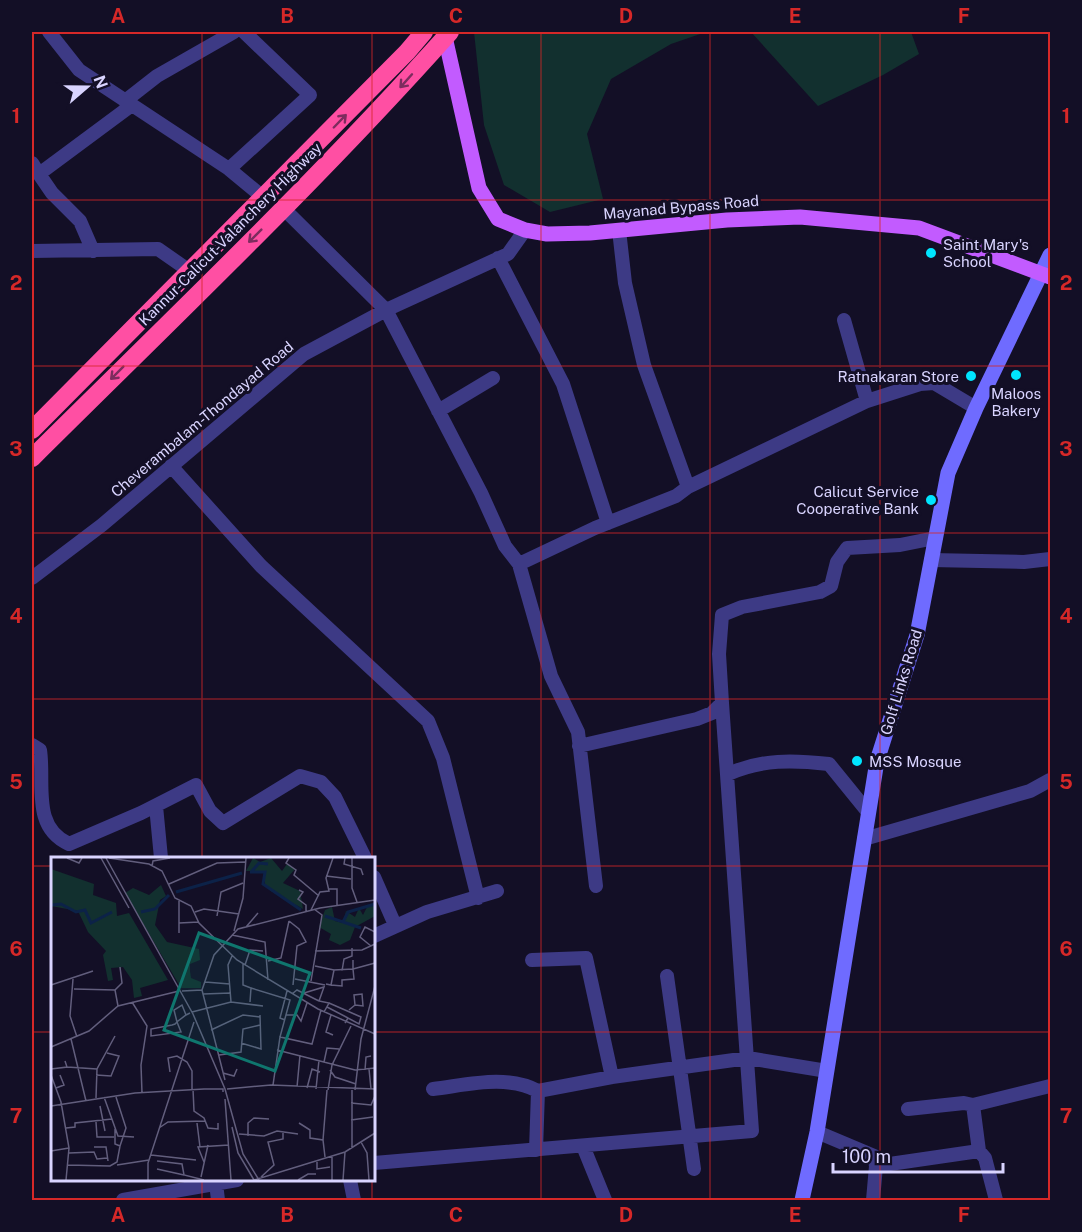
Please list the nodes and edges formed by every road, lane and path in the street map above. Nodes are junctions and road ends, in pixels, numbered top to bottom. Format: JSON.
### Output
{"nodes":[{"id":1,"x":49,"y":32,"type":"edge"},
{"id":2,"x":234,"y":32,"type":"edge"},
{"id":3,"x":244,"y":32,"type":"edge"},
{"id":4,"x":424,"y":32,"type":"edge"},
{"id":5,"x":447,"y":34,"type":"edge"},
{"id":6,"x":128,"y":103,"type":"junction"},
{"id":7,"x":35,"y":168,"type":"edge"},
{"id":8,"x":229,"y":170,"type":"junction"},
{"id":9,"x":264,"y":198,"type":"junction"},
{"id":10,"x":283,"y":208,"type":"junction"},
{"id":11,"x":525,"y":230,"type":"junction"},
{"id":12,"x":619,"y":230,"type":"junction"},
{"id":13,"x":32,"y":251,"type":"edge"},
{"id":14,"x":93,"y":251,"type":"junction"},
{"id":15,"x":1050,"y":255,"type":"edge"},
{"id":16,"x":498,"y":258,"type":"junction"},
{"id":17,"x":191,"y":272,"type":"junction"},
{"id":18,"x":1046,"y":275,"type":"edge"},
{"id":19,"x":386,"y":310,"type":"junction"},
{"id":20,"x":844,"y":320,"type":"dead end"},
{"id":21,"x":493,"y":378,"type":"dead end"},
{"id":22,"x":867,"y":401,"type":"junction"},
{"id":23,"x":976,"y":408,"type":"junction"},
{"id":24,"x":438,"y":411,"type":"junction"},
{"id":25,"x":32,"y":430,"type":"edge"},
{"id":26,"x":32,"y":458,"type":"edge"},
{"id":27,"x":171,"y":466,"type":"junction"},
{"id":28,"x":688,"y":488,"type":"junction"},
{"id":29,"x":608,"y":523,"type":"junction"},
{"id":30,"x":935,"y":538,"type":"junction"},
{"id":31,"x":1050,"y":559,"type":"edge"},
{"id":32,"x":931,"y":560,"type":"junction"},
{"id":33,"x":519,"y":564,"type":"junction"},
{"id":34,"x":32,"y":578,"type":"edge"},
{"id":35,"x":722,"y":704,"type":"junction"},
{"id":36,"x":32,"y":746,"type":"edge"},
{"id":37,"x":579,"y":746,"type":"junction"},
{"id":38,"x":728,"y":774,"type":"junction"},
{"id":39,"x":1050,"y":782,"type":"edge"},
{"id":40,"x":156,"y":806,"type":"junction"},
{"id":41,"x":868,"y":812,"type":"junction"},
{"id":42,"x":864,"y":839,"type":"junction"},
{"id":43,"x":161,"y":857,"type":"edge"},
{"id":44,"x":364,"y":857,"type":"edge"},
{"id":45,"x":375,"y":879,"type":"edge"},
{"id":46,"x":596,"y":886,"type":"dead end"},
{"id":47,"x":497,"y":891,"type":"dead end"},
{"id":48,"x":478,"y":898,"type":"junction"},
{"id":49,"x":395,"y":925,"type":"junction"},
{"id":50,"x":375,"y":935,"type":"edge"},
{"id":51,"x":532,"y":960,"type":"dead end"},
{"id":52,"x":667,"y":976,"type":"dead end"},
{"id":53,"x":748,"y":1058,"type":"junction"},
{"id":54,"x":680,"y":1067,"type":"junction"},
{"id":55,"x":827,"y":1071,"type":"junction"},
{"id":56,"x":612,"y":1077,"type":"junction"},
{"id":57,"x":1050,"y":1086,"type":"edge"},
{"id":58,"x":433,"y":1089,"type":"dead end"},
{"id":59,"x":538,"y":1091,"type":"junction"},
{"id":60,"x":973,"y":1105,"type":"junction"},
{"id":61,"x":908,"y":1109,"type":"dead end"},
{"id":62,"x":817,"y":1132,"type":"junction"},
{"id":63,"x":688,"y":1137,"type":"junction"},
{"id":64,"x":584,"y":1146,"type":"junction"},
{"id":65,"x":536,"y":1150,"type":"junction"},
{"id":66,"x":979,"y":1151,"type":"junction"},
{"id":67,"x":375,"y":1163,"type":"edge"},
{"id":68,"x":876,"y":1166,"type":"junction"},
{"id":69,"x":694,"y":1169,"type":"dead end"},
{"id":70,"x":226,"y":1181,"type":"edge"},
{"id":71,"x":350,"y":1181,"type":"edge"},
{"id":72,"x":216,"y":1183,"type":"junction"},
{"id":73,"x":180,"y":1185,"type":"edge"},
{"id":74,"x":123,"y":1200,"type":"edge"},
{"id":75,"x":218,"y":1200,"type":"edge"},
{"id":76,"x":354,"y":1200,"type":"edge"},
{"id":77,"x":605,"y":1200,"type":"edge"},
{"id":78,"x":802,"y":1200,"type":"edge"},
{"id":79,"x":873,"y":1200,"type":"edge"},
{"id":80,"x":996,"y":1200,"type":"edge"}],
"edges":[{"from":1,"to":6,"type":"street"},
{"from":2,"to":6,"type":"street"},
{"from":3,"to":8,"type":"street"},
{"from":9,"to":4,"type":"highway","name":"Kannur-Calicut-Valanchery Highway","one_way":true},
{"from":5,"to":10,"type":"highway","name":"Kannur-Calicut-Valanchery Highway","one_way":true},
{"from":5,"to":11,"type":"main road","name":"Mayanad Bypass Road"},
{"from":6,"to":7,"type":"street"},
{"from":6,"to":8,"type":"street"},
{"from":7,"to":14,"type":"street"},
{"from":8,"to":9,"type":"street"},
{"from":9,"to":17,"type":"highway","name":"Kannur-Calicut-Valanchery Highway"},
{"from":10,"to":19,"type":"street"},
{"from":10,"to":26,"type":"highway","name":"Kannur-Calicut-Valanchery Highway","one_way":true},
{"from":11,"to":12,"type":"main road","name":"Mayanad Bypass Road"},
{"from":11,"to":16,"type":"street","name":"Cheverambalam-Thondayad Road"},
{"from":12,"to":18,"type":"main road","name":"Mayanad Bypass Road"},
{"from":12,"to":28,"type":"street"},
{"from":13,"to":14,"type":"street"},
{"from":14,"to":17,"type":"street"},
{"from":15,"to":18,"type":"main road","name":"Golf Links Road"},
{"from":16,"to":19,"type":"street","name":"Cheverambalam-Thondayad Road"},
{"from":16,"to":29,"type":"street"},
{"from":17,"to":25,"type":"highway","name":"Kannur-Calicut-Valanchery Highway"},
{"from":18,"to":23,"type":"main road","name":"Golf Links Road"},
{"from":19,"to":24,"type":"street"},
{"from":19,"to":27,"type":"street","name":"Cheverambalam-Thondayad Road"},
{"from":20,"to":22,"type":"street"},
{"from":21,"to":24,"type":"street"},
{"from":22,"to":23,"type":"street"},
{"from":22,"to":28,"type":"street"},
{"from":23,"to":30,"type":"main road","name":"Golf Links Road"},
{"from":24,"to":33,"type":"street"},
{"from":27,"to":34,"type":"street","name":"Cheverambalam-Thondayad Road"},
{"from":27,"to":48,"type":"street"},
{"from":28,"to":29,"type":"street"},
{"from":29,"to":33,"type":"street"},
{"from":30,"to":32,"type":"main road","name":"Golf Links Road"},
{"from":30,"to":35,"type":"street"},
{"from":31,"to":32,"type":"street"},
{"from":32,"to":41,"type":"main road","name":"Golf Links Road"},
{"from":33,"to":37,"type":"street"},
{"from":35,"to":37,"type":"street"},
{"from":35,"to":38,"type":"street"},
{"from":36,"to":40,"type":"street"},
{"from":37,"to":46,"type":"street"},
{"from":38,"to":41,"type":"street"},
{"from":38,"to":53,"type":"street"},
{"from":39,"to":42,"type":"street"},
{"from":40,"to":43,"type":"street"},
{"from":40,"to":44,"type":"street"},
{"from":41,"to":42,"type":"main road","name":"Golf Links Road"},
{"from":42,"to":55,"type":"main road","name":"Golf Links Road"},
{"from":45,"to":49,"type":"street"},
{"from":47,"to":48,"type":"street"},
{"from":48,"to":49,"type":"street"},
{"from":49,"to":50,"type":"street"},
{"from":51,"to":56,"type":"street"},
{"from":52,"to":54,"type":"street"},
{"from":53,"to":54,"type":"street"},
{"from":53,"to":55,"type":"street"},
{"from":53,"to":63,"type":"street"},
{"from":54,"to":56,"type":"street"},
{"from":54,"to":63,"type":"street"},
{"from":55,"to":62,"type":"main road","name":"Golf Links Road"},
{"from":56,"to":59,"type":"street"},
{"from":57,"to":60,"type":"street"},
{"from":58,"to":59,"type":"street"},
{"from":59,"to":65,"type":"street"},
{"from":60,"to":61,"type":"street"},
{"from":60,"to":66,"type":"street"},
{"from":62,"to":68,"type":"street"},
{"from":62,"to":78,"type":"main road","name":"Golf Links Road"},
{"from":63,"to":64,"type":"street"},
{"from":63,"to":69,"type":"street"},
{"from":64,"to":65,"type":"street"},
{"from":64,"to":77,"type":"street"},
{"from":65,"to":67,"type":"street"},
{"from":66,"to":68,"type":"street"},
{"from":66,"to":80,"type":"street"},
{"from":68,"to":79,"type":"street"},
{"from":70,"to":72,"type":"street"},
{"from":71,"to":76,"type":"street"},
{"from":72,"to":73,"type":"street"},
{"from":72,"to":75,"type":"street"},
{"from":73,"to":74,"type":"street"}]}
